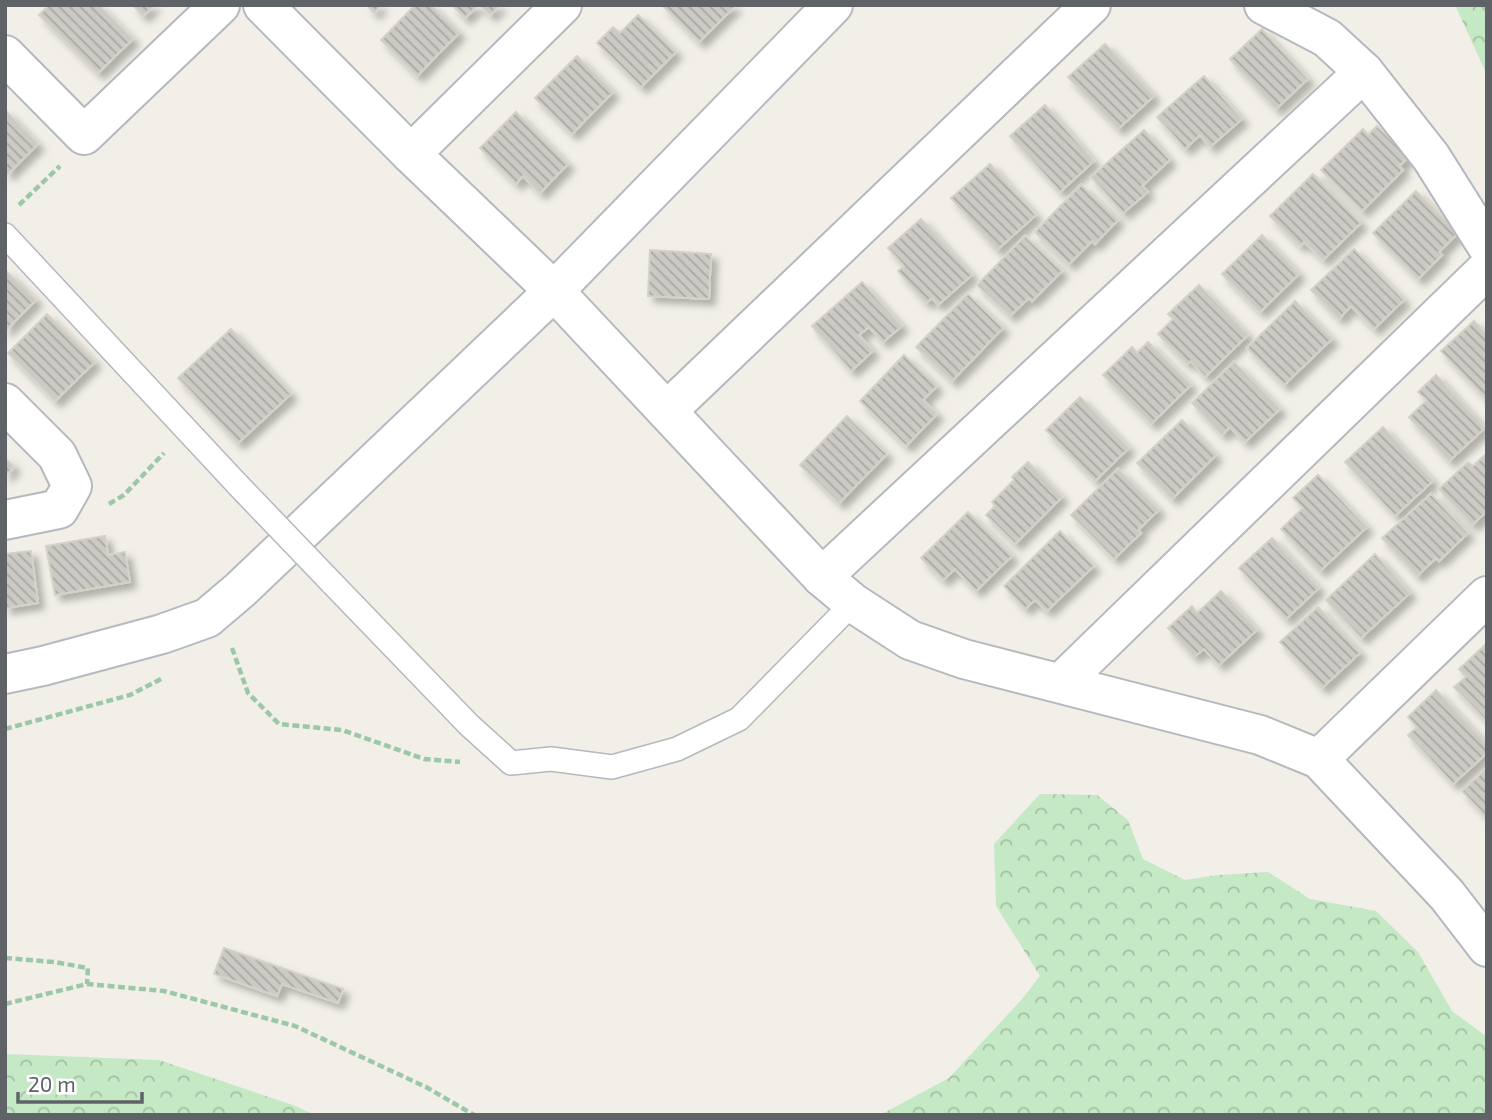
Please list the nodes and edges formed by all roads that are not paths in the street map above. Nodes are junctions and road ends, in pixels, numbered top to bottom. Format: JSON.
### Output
{"nodes":[{"id":1,"x":220,"y":5,"type":"edge"},
{"id":2,"x":263,"y":5,"type":"edge"},
{"id":3,"x":562,"y":5,"type":"edge"},
{"id":4,"x":832,"y":5,"type":"edge"},
{"id":5,"x":1091,"y":5,"type":"edge"},
{"id":6,"x":1264,"y":5,"type":"edge"},
{"id":7,"x":5,"y":55,"type":"edge"},
{"id":8,"x":1364,"y":72,"type":"junction"},
{"id":9,"x":411,"y":154,"type":"junction"},
{"id":10,"x":5,"y":235,"type":"edge"},
{"id":11,"x":1487,"y":246,"type":"edge"},
{"id":12,"x":1487,"y":269,"type":"edge"},
{"id":13,"x":555,"y":290,"type":"junction"},
{"id":14,"x":5,"y":403,"type":"edge"},
{"id":15,"x":667,"y":411,"type":"junction"},
{"id":16,"x":5,"y":520,"type":"edge"},
{"id":17,"x":822,"y":577,"type":"junction"},
{"id":18,"x":1487,"y":596,"type":"edge"},
{"id":19,"x":853,"y":603,"type":"junction"},
{"id":20,"x":5,"y":674,"type":"edge"},
{"id":21,"x":1061,"y":683,"type":"junction"},
{"id":22,"x":1319,"y":759,"type":"junction"},
{"id":23,"x":1483,"y":933,"type":"edge"}],
"edges":[{"from":1,"to":7,"type":"street"},
{"from":2,"to":9,"type":"street"},
{"from":3,"to":9,"type":"street"},
{"from":4,"to":13,"type":"street"},
{"from":5,"to":15,"type":"street"},
{"from":6,"to":8,"type":"street"},
{"from":8,"to":11,"type":"street"},
{"from":8,"to":17,"type":"street"},
{"from":9,"to":13,"type":"street"},
{"from":10,"to":19,"type":"lane","bridge":true},
{"from":12,"to":21,"type":"street"},
{"from":13,"to":15,"type":"street"},
{"from":13,"to":20,"type":"street"},
{"from":14,"to":16,"type":"street"},
{"from":15,"to":17,"type":"street"},
{"from":17,"to":19,"type":"street"},
{"from":18,"to":22,"type":"street"},
{"from":19,"to":21,"type":"street"},
{"from":21,"to":22,"type":"street"},
{"from":22,"to":23,"type":"street"}]}
